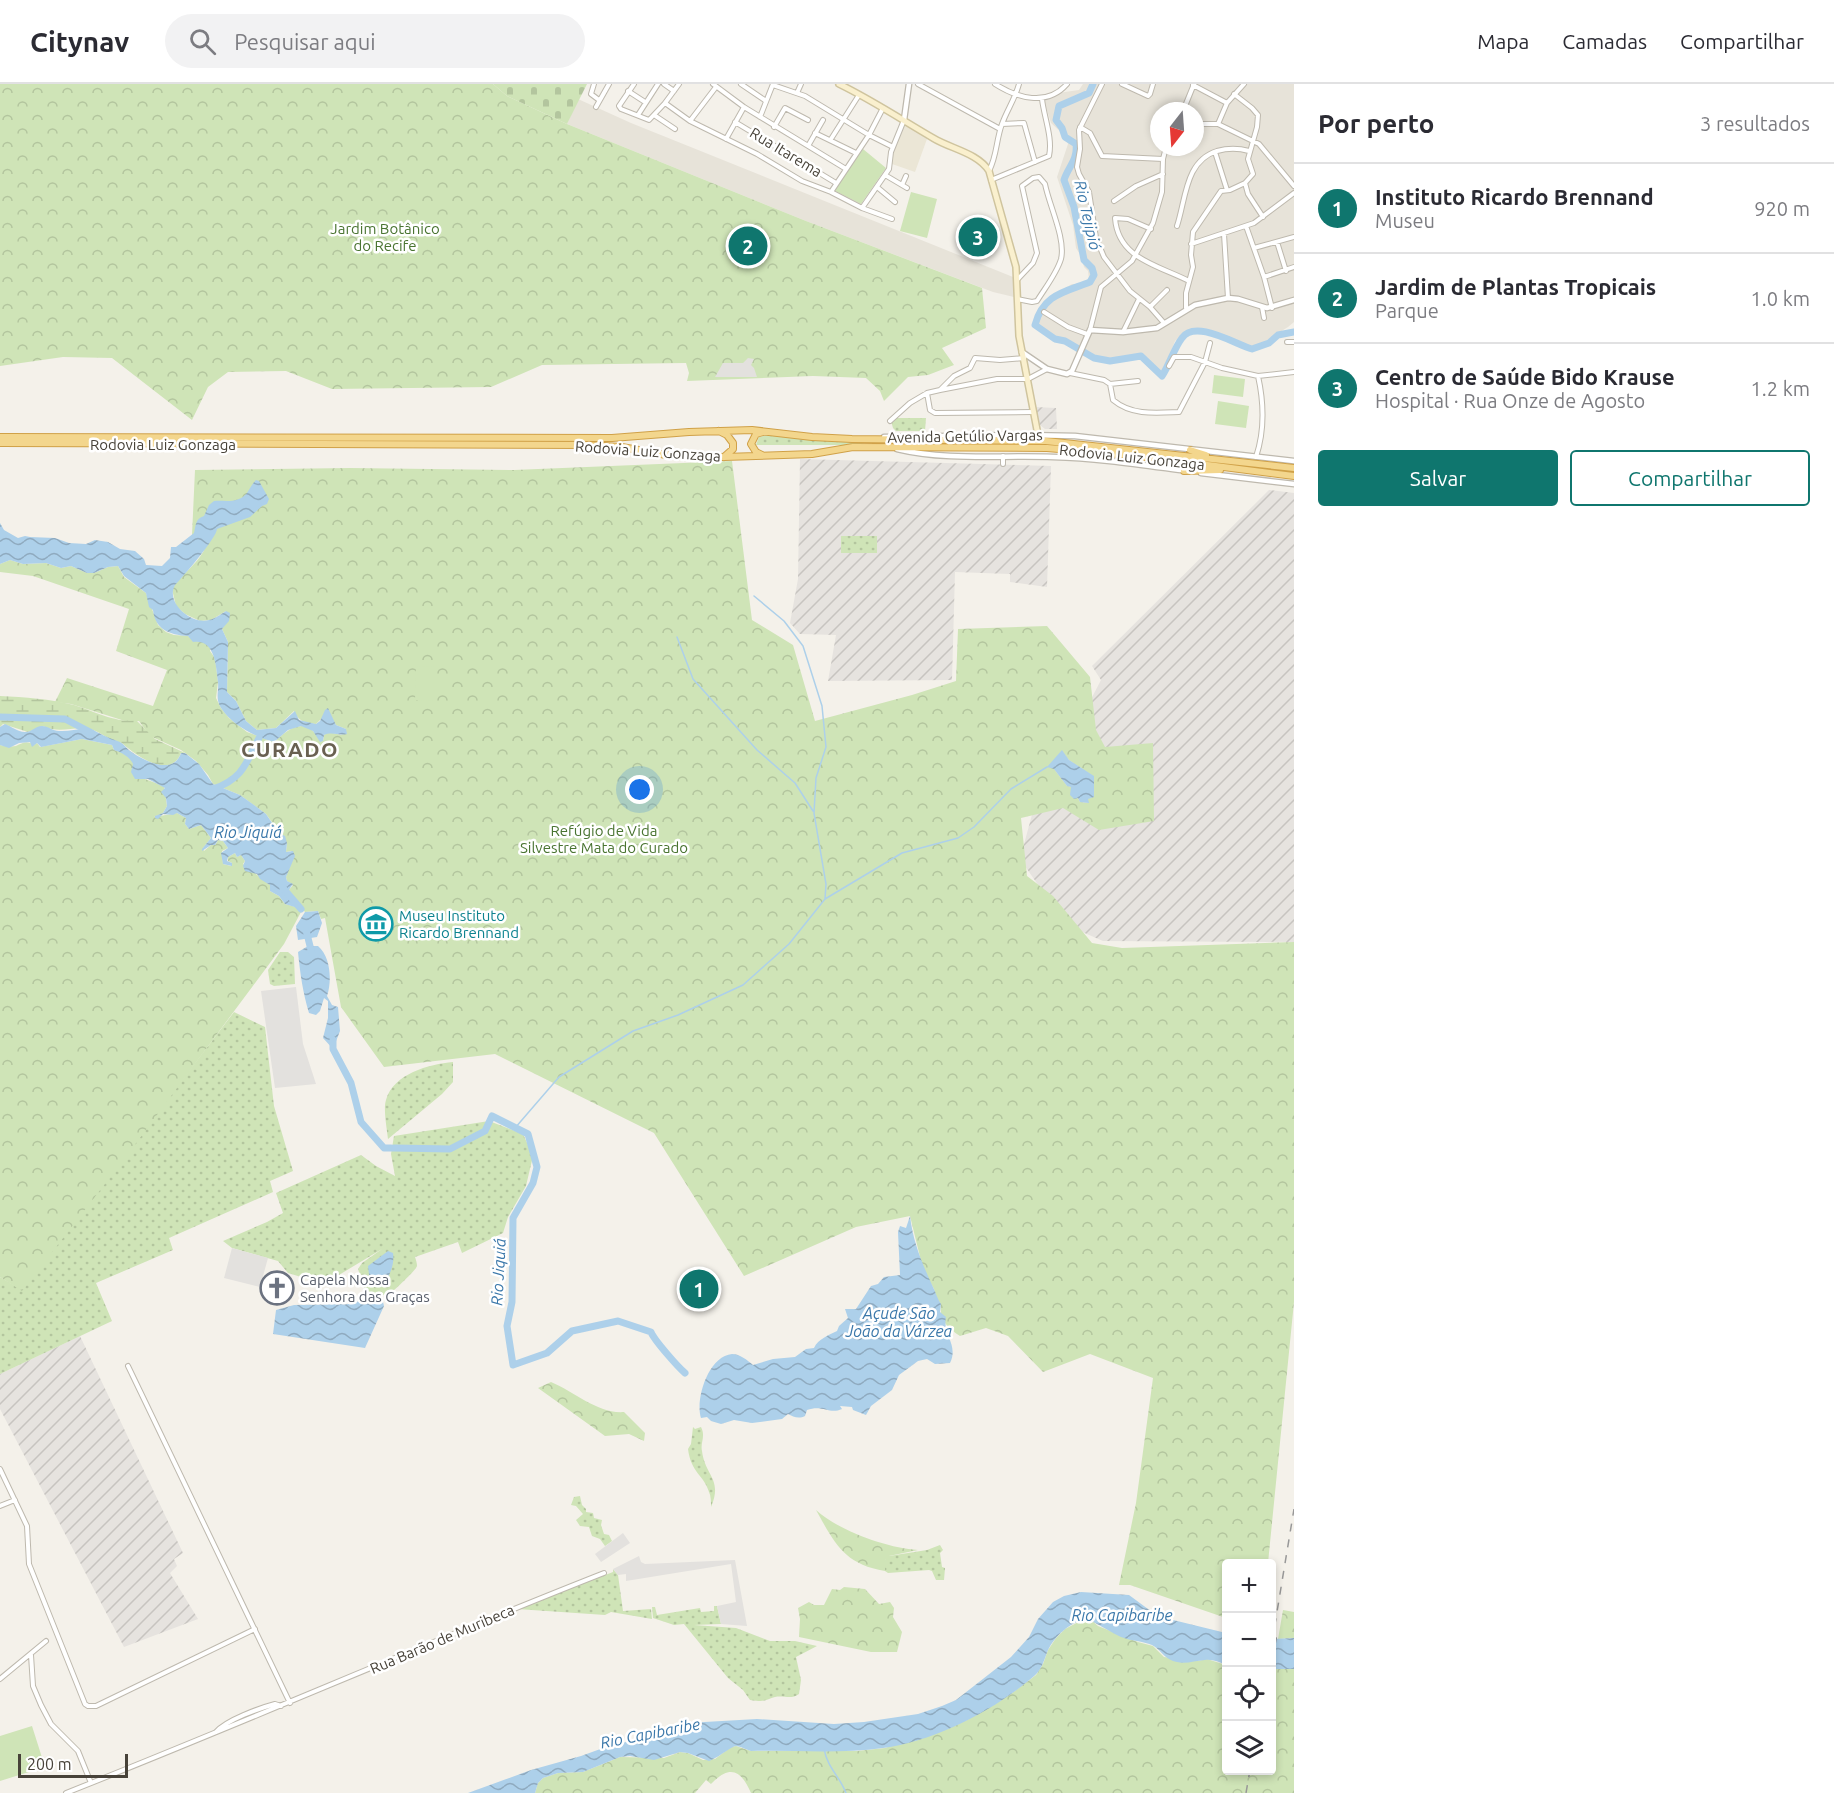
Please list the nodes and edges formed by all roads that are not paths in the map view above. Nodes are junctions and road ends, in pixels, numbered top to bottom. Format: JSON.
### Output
{"nodes":[{"id":1,"x":594,"y":84,"type":"edge"},
{"id":2,"x":609,"y":84,"type":"edge"},
{"id":3,"x":634,"y":84,"type":"edge"},
{"id":4,"x":658,"y":84,"type":"edge"},
{"id":5,"x":664,"y":84,"type":"edge"},
{"id":6,"x":679,"y":84,"type":"edge"},
{"id":7,"x":741,"y":84,"type":"edge"},
{"id":8,"x":773,"y":84,"type":"edge"},
{"id":9,"x":801,"y":84,"type":"edge"},
{"id":10,"x":839,"y":84,"type":"edge"},
{"id":11,"x":909,"y":84,"type":"edge"},
{"id":12,"x":918,"y":84,"type":"edge"},
{"id":13,"x":995,"y":84,"type":"edge"},
{"id":14,"x":1019,"y":84,"type":"edge"},
{"id":15,"x":1067,"y":84,"type":"edge"},
{"id":16,"x":1102,"y":84,"type":"edge"},
{"id":17,"x":1122,"y":84,"type":"edge"},
{"id":18,"x":1153,"y":84,"type":"edge"},
{"id":19,"x":1193,"y":84,"type":"edge"},
{"id":20,"x":715,"y":85,"type":"edge"},
{"id":21,"x":1242,"y":85,"type":"edge"},
{"id":22,"x":628,"y":91,"type":"junction"},
{"id":23,"x":674,"y":91,"type":"junction"},
{"id":24,"x":797,"y":93,"type":"junction"},
{"id":25,"x":859,"y":94,"type":"junction"},
{"id":26,"x":1234,"y":94,"type":"junction"},
{"id":27,"x":1016,"y":96,"type":"junction"},
{"id":28,"x":1042,"y":99,"type":"junction"},
{"id":29,"x":600,"y":100,"type":"junction"},
{"id":30,"x":766,"y":101,"type":"junction"},
{"id":31,"x":645,"y":102,"type":"junction"},
{"id":32,"x":1186,"y":102,"type":"edge"},
{"id":33,"x":665,"y":103,"type":"junction"},
{"id":34,"x":1227,"y":103,"type":"junction"},
{"id":35,"x":596,"y":107,"type":"dead end"},
{"id":36,"x":744,"y":107,"type":"junction"},
{"id":37,"x":884,"y":107,"type":"junction"},
{"id":38,"x":638,"y":115,"type":"junction"},
{"id":39,"x":654,"y":115,"type":"junction"},
{"id":40,"x":760,"y":117,"type":"junction"},
{"id":41,"x":843,"y":118,"type":"junction"},
{"id":42,"x":808,"y":120,"type":"dead end"},
{"id":43,"x":823,"y":120,"type":"dead end"},
{"id":44,"x":904,"y":120,"type":"junction"},
{"id":45,"x":690,"y":121,"type":"junction"},
{"id":46,"x":735,"y":122,"type":"junction"},
{"id":47,"x":1204,"y":124,"type":"edge"},
{"id":48,"x":1218,"y":124,"type":"junction"},
{"id":49,"x":1001,"y":126,"type":"junction"},
{"id":50,"x":774,"y":127,"type":"junction"},
{"id":51,"x":1080,"y":127,"type":"junction"},
{"id":52,"x":675,"y":129,"type":"dead end"},
{"id":53,"x":815,"y":133,"type":"junction"},
{"id":54,"x":869,"y":135,"type":"junction"},
{"id":55,"x":726,"y":139,"type":"junction"},
{"id":56,"x":831,"y":139,"type":"junction"},
{"id":57,"x":1253,"y":140,"type":"junction"},
{"id":58,"x":808,"y":146,"type":"junction"},
{"id":59,"x":893,"y":147,"type":"junction"},
{"id":60,"x":1250,"y":151,"type":"junction"},
{"id":61,"x":1215,"y":152,"type":"junction"},
{"id":62,"x":856,"y":153,"type":"junction"},
{"id":63,"x":1164,"y":156,"type":"edge"},
{"id":64,"x":1163,"y":159,"type":"junction"},
{"id":65,"x":1035,"y":162,"type":"junction"},
{"id":66,"x":846,"y":169,"type":"junction"},
{"id":67,"x":989,"y":171,"type":"junction"},
{"id":68,"x":1163,"y":174,"type":"junction"},
{"id":69,"x":884,"y":175,"type":"junction"},
{"id":70,"x":906,"y":176,"type":"dead end"},
{"id":71,"x":991,"y":180,"type":"junction"},
{"id":72,"x":836,"y":183,"type":"junction"},
{"id":73,"x":1245,"y":183,"type":"junction"},
{"id":74,"x":902,"y":185,"type":"junction"},
{"id":75,"x":1294,"y":186,"type":"edge"},
{"id":76,"x":877,"y":187,"type":"junction"},
{"id":77,"x":908,"y":188,"type":"dead end"},
{"id":78,"x":1227,"y":190,"type":"junction"},
{"id":79,"x":831,"y":192,"type":"junction"},
{"id":80,"x":1294,"y":193,"type":"edge"},
{"id":81,"x":1114,"y":201,"type":"dead end"},
{"id":82,"x":895,"y":202,"type":"dead end"},
{"id":83,"x":862,"y":208,"type":"junction"},
{"id":84,"x":1263,"y":217,"type":"junction"},
{"id":85,"x":892,"y":219,"type":"dead end"},
{"id":86,"x":1177,"y":226,"type":"dead end"},
{"id":87,"x":1246,"y":226,"type":"junction"},
{"id":88,"x":1151,"y":229,"type":"junction"},
{"id":89,"x":1224,"y":234,"type":"junction"},
{"id":90,"x":1294,"y":237,"type":"edge"},
{"id":91,"x":1277,"y":242,"type":"junction"},
{"id":92,"x":1191,"y":244,"type":"junction"},
{"id":93,"x":1254,"y":248,"type":"junction"},
{"id":94,"x":1136,"y":256,"type":"junction"},
{"id":95,"x":1016,"y":267,"type":"junction"},
{"id":96,"x":1294,"y":267,"type":"edge"},
{"id":97,"x":1027,"y":270,"type":"junction"},
{"id":98,"x":1286,"y":271,"type":"junction"},
{"id":99,"x":1117,"y":275,"type":"junction"},
{"id":100,"x":1264,"y":277,"type":"junction"},
{"id":101,"x":1017,"y":280,"type":"junction"},
{"id":102,"x":1189,"y":281,"type":"junction"},
{"id":103,"x":1167,"y":290,"type":"dead end"},
{"id":104,"x":1017,"y":298,"type":"junction"},
{"id":105,"x":1228,"y":298,"type":"junction"},
{"id":106,"x":1139,"y":299,"type":"junction"},
{"id":107,"x":1294,"y":300,"type":"edge"},
{"id":108,"x":1150,"y":307,"type":"junction"},
{"id":109,"x":1262,"y":307,"type":"junction"},
{"id":110,"x":1186,"y":308,"type":"junction"},
{"id":111,"x":1272,"y":308,"type":"junction"},
{"id":112,"x":1044,"y":312,"type":"dead end"},
{"id":113,"x":1264,"y":318,"type":"dead end"},
{"id":114,"x":1164,"y":323,"type":"junction"},
{"id":115,"x":1089,"y":332,"type":"junction"},
{"id":116,"x":1123,"y":332,"type":"junction"},
{"id":117,"x":1287,"y":342,"type":"dead end"},
{"id":118,"x":1294,"y":342,"type":"edge"},
{"id":119,"x":1210,"y":343,"type":"dead end"},
{"id":120,"x":1023,"y":355,"type":"junction"},
{"id":121,"x":1205,"y":363,"type":"junction"},
{"id":122,"x":1169,"y":366,"type":"dead end"},
{"id":123,"x":1047,"y":369,"type":"junction"},
{"id":124,"x":1294,"y":372,"type":"edge"},
{"id":125,"x":1070,"y":373,"type":"junction"},
{"id":126,"x":1258,"y":376,"type":"junction"},
{"id":127,"x":1028,"y":379,"type":"junction"},
{"id":128,"x":1138,"y":381,"type":"dead end"},
{"id":129,"x":1110,"y":384,"type":"junction"},
{"id":130,"x":940,"y":390,"type":"junction"},
{"id":131,"x":927,"y":393,"type":"junction"},
{"id":132,"x":1033,"y":412,"type":"junction"},
{"id":133,"x":890,"y":421,"type":"dead end"},
{"id":134,"x":718,"y":431,"type":"junction"},
{"id":135,"x":770,"y":431,"type":"junction"},
{"id":136,"x":1038,"y":435,"type":"junction"},
{"id":137,"x":0,"y":437,"type":"edge"},
{"id":138,"x":852,"y":439,"type":"junction"},
{"id":139,"x":0,"y":443,"type":"edge"},
{"id":140,"x":888,"y":447,"type":"junction"},
{"id":141,"x":1190,"y":450,"type":"junction"},
{"id":142,"x":766,"y":456,"type":"junction"},
{"id":143,"x":993,"y":456,"type":"junction"},
{"id":144,"x":1003,"y":456,"type":"junction"},
{"id":145,"x":724,"y":457,"type":"junction"},
{"id":146,"x":1256,"y":457,"type":"junction"},
{"id":147,"x":1221,"y":459,"type":"junction"},
{"id":148,"x":1294,"y":461,"type":"edge"},
{"id":149,"x":992,"y":464,"type":"dead end"},
{"id":150,"x":1003,"y":464,"type":"dead end"},
{"id":151,"x":1294,"y":468,"type":"edge"},
{"id":152,"x":1240,"y":470,"type":"junction"},
{"id":153,"x":1184,"y":471,"type":"junction"},
{"id":154,"x":1294,"y":476,"type":"edge"},
{"id":155,"x":1294,"y":484,"type":"edge"},
{"id":156,"x":128,"y":1366,"type":"dead end"},
{"id":157,"x":0,"y":1469,"type":"edge"},
{"id":158,"x":15,"y":1500,"type":"junction"},
{"id":159,"x":0,"y":1506,"type":"edge"},
{"id":160,"x":604,"y":1573,"type":"dead end"},
{"id":161,"x":255,"y":1629,"type":"junction"},
{"id":162,"x":46,"y":1641,"type":"dead end"},
{"id":163,"x":31,"y":1654,"type":"junction"},
{"id":164,"x":0,"y":1679,"type":"edge"},
{"id":165,"x":290,"y":1703,"type":"junction"},
{"id":166,"x":91,"y":1783,"type":"junction"},
{"id":167,"x":66,"y":1793,"type":"edge"}],
"edges":[{"from":1,"to":29,"type":"street"},
{"from":2,"to":29,"type":"street"},
{"from":3,"to":22,"type":"street"},
{"from":4,"to":31,"type":"street"},
{"from":5,"to":23,"type":"street"},
{"from":6,"to":23,"type":"street"},
{"from":7,"to":30,"type":"street"},
{"from":8,"to":24,"type":"street"},
{"from":8,"to":30,"type":"street"},
{"from":9,"to":24,"type":"street"},
{"from":10,"to":25,"type":"main road"},
{"from":11,"to":44,"type":"street"},
{"from":12,"to":49,"type":"street"},
{"from":13,"to":27,"type":"street"},
{"from":14,"to":27,"type":"street"},
{"from":15,"to":28,"type":"street"},
{"from":16,"to":51,"type":"street"},
{"from":17,"to":18,"type":"street"},
{"from":19,"to":32,"type":"street"},
{"from":19,"to":34,"type":"street"},
{"from":20,"to":36,"type":"street"},
{"from":20,"to":45,"type":"street"},
{"from":21,"to":26,"type":"street"},
{"from":22,"to":31,"type":"street"},
{"from":22,"to":38,"type":"street"},
{"from":23,"to":33,"type":"street"},
{"from":24,"to":41,"type":"street"},
{"from":25,"to":37,"type":"main road"},
{"from":25,"to":41,"type":"street"},
{"from":26,"to":34,"type":"street"},
{"from":26,"to":57,"type":"street"},
{"from":27,"to":28,"type":"street"},
{"from":27,"to":49,"type":"street"},
{"from":28,"to":65,"type":"street"},
{"from":29,"to":35,"type":"street"},
{"from":30,"to":40,"type":"street"},
{"from":31,"to":38,"type":"street"},
{"from":33,"to":39,"type":"street"},
{"from":33,"to":45,"type":"street"},
{"from":34,"to":48,"type":"street"},
{"from":36,"to":40,"type":"street"},
{"from":36,"to":46,"type":"street"},
{"from":37,"to":44,"type":"main road"},
{"from":37,"to":54,"type":"street"},
{"from":38,"to":39,"type":"street"},
{"from":39,"to":52,"type":"street"},
{"from":40,"to":50,"type":"street"},
{"from":41,"to":54,"type":"street"},
{"from":41,"to":56,"type":"street"},
{"from":42,"to":50,"type":"street"},
{"from":43,"to":53,"type":"street"},
{"from":44,"to":59,"type":"street"},
{"from":44,"to":67,"type":"main road"},
{"from":45,"to":55,"type":"street"},
{"from":46,"to":55,"type":"street"},
{"from":46,"to":72,"type":"street","name":"Rua Itarema"},
{"from":47,"to":48,"type":"street"},
{"from":48,"to":57,"type":"street"},
{"from":49,"to":65,"type":"street"},
{"from":49,"to":67,"type":"street"},
{"from":50,"to":58,"type":"street"},
{"from":51,"to":64,"type":"street"},
{"from":51,"to":99,"type":"street"},
{"from":53,"to":56,"type":"street"},
{"from":53,"to":58,"type":"street"},
{"from":54,"to":59,"type":"street"},
{"from":54,"to":62,"type":"street"},
{"from":55,"to":79,"type":"street"},
{"from":56,"to":62,"type":"street"},
{"from":57,"to":60,"type":"street"},
{"from":57,"to":75,"type":"street"},
{"from":58,"to":66,"type":"street"},
{"from":59,"to":69,"type":"street"},
{"from":60,"to":61,"type":"street"},
{"from":60,"to":73,"type":"street"},
{"from":61,"to":78,"type":"street"},
{"from":61,"to":86,"type":"street"},
{"from":62,"to":66,"type":"street"},
{"from":63,"to":64,"type":"street"},
{"from":64,"to":68,"type":"street"},
{"from":65,"to":71,"type":"street"},
{"from":66,"to":72,"type":"street"},
{"from":67,"to":71,"type":"main road"},
{"from":68,"to":81,"type":"street"},
{"from":68,"to":88,"type":"street"},
{"from":69,"to":74,"type":"street"},
{"from":69,"to":76,"type":"street"},
{"from":70,"to":74,"type":"street"},
{"from":71,"to":95,"type":"main road"},
{"from":72,"to":79,"type":"street"},
{"from":73,"to":78,"type":"street"},
{"from":73,"to":84,"type":"street"},
{"from":74,"to":77,"type":"street"},
{"from":76,"to":82,"type":"street"},
{"from":76,"to":83,"type":"street"},
{"from":78,"to":92,"type":"street"},
{"from":79,"to":83,"type":"street"},
{"from":80,"to":84,"type":"street"},
{"from":83,"to":85,"type":"street"},
{"from":84,"to":87,"type":"street"},
{"from":87,"to":89,"type":"street"},
{"from":87,"to":93,"type":"street"},
{"from":88,"to":94,"type":"street"},
{"from":88,"to":94,"type":"street"},
{"from":89,"to":92,"type":"street"},
{"from":89,"to":105,"type":"street"},
{"from":90,"to":91,"type":"street"},
{"from":91,"to":93,"type":"street"},
{"from":91,"to":98,"type":"street"},
{"from":92,"to":102,"type":"street"},
{"from":93,"to":100,"type":"street"},
{"from":94,"to":99,"type":"street"},
{"from":94,"to":102,"type":"street"},
{"from":95,"to":97,"type":"street"},
{"from":95,"to":101,"type":"main road"},
{"from":96,"to":98,"type":"street"},
{"from":97,"to":101,"type":"street"},
{"from":97,"to":104,"type":"street"},
{"from":98,"to":100,"type":"street"},
{"from":99,"to":106,"type":"street"},
{"from":99,"to":115,"type":"street"},
{"from":100,"to":111,"type":"street"},
{"from":101,"to":104,"type":"main road"},
{"from":102,"to":110,"type":"street"},
{"from":103,"to":108,"type":"street"},
{"from":104,"to":120,"type":"main road"},
{"from":105,"to":109,"type":"street"},
{"from":105,"to":110,"type":"street"},
{"from":106,"to":108,"type":"street"},
{"from":106,"to":116,"type":"street"},
{"from":107,"to":111,"type":"street"},
{"from":108,"to":114,"type":"street"},
{"from":109,"to":111,"type":"street"},
{"from":109,"to":113,"type":"street"},
{"from":110,"to":114,"type":"street"},
{"from":112,"to":115,"type":"street"},
{"from":114,"to":116,"type":"street"},
{"from":115,"to":116,"type":"street"},
{"from":115,"to":125,"type":"street"},
{"from":117,"to":118,"type":"street"},
{"from":119,"to":121,"type":"street"},
{"from":120,"to":123,"type":"street"},
{"from":120,"to":127,"type":"main road"},
{"from":120,"to":130,"type":"street"},
{"from":121,"to":122,"type":"street"},
{"from":121,"to":126,"type":"street"},
{"from":121,"to":129,"type":"street"},
{"from":123,"to":125,"type":"street"},
{"from":123,"to":127,"type":"street"},
{"from":124,"to":126,"type":"street"},
{"from":125,"to":129,"type":"street"},
{"from":126,"to":146,"type":"street"},
{"from":127,"to":130,"type":"street"},
{"from":127,"to":132,"type":"main road"},
{"from":128,"to":129,"type":"street"},
{"from":130,"to":131,"type":"street"},
{"from":131,"to":132,"type":"street"},
{"from":131,"to":133,"type":"street"},
{"from":132,"to":136,"type":"main road"},
{"from":134,"to":135,"type":"highway","name":"Rodovia Luiz Gonzaga"},
{"from":134,"to":137,"type":"highway","name":"Rodovia Luiz Gonzaga"},
{"from":134,"to":145,"type":"highway"},
{"from":135,"to":138,"type":"highway","name":"Rodovia Luiz Gonzaga"},
{"from":135,"to":142,"type":"highway"},
{"from":136,"to":138,"type":"street","name":"Avenida Getúlio Vargas"},
{"from":136,"to":141,"type":"street","name":"Avenida Getúlio Vargas"},
{"from":138,"to":147,"type":"highway","name":"Rodovia Luiz Gonzaga"},
{"from":139,"to":145,"type":"highway","name":"Rodovia Luiz Gonzaga"},
{"from":140,"to":142,"type":"highway","name":"Rodovia Luiz Gonzaga"},
{"from":140,"to":143,"type":"street","name":"Avenida Getúlio Vargas"},
{"from":140,"to":152,"type":"highway","name":"Rodovia Luiz Gonzaga"},
{"from":141,"to":146,"type":"street","name":"Avenida Getúlio Vargas"},
{"from":141,"to":147,"type":"highway"},
{"from":142,"to":145,"type":"highway","name":"Rodovia Luiz Gonzaga"},
{"from":143,"to":144,"type":"street","name":"Avenida Getúlio Vargas"},
{"from":143,"to":149,"type":"street"},
{"from":144,"to":150,"type":"street"},
{"from":144,"to":153,"type":"street","name":"Avenida Getúlio Vargas"},
{"from":146,"to":148,"type":"street","name":"Avenida Getúlio Vargas"},
{"from":147,"to":151,"type":"highway","name":"Rodovia Luiz Gonzaga"},
{"from":152,"to":153,"type":"highway"},
{"from":152,"to":154,"type":"highway","name":"Rodovia Luiz Gonzaga"},
{"from":153,"to":155,"type":"street","name":"Avenida Getúlio Vargas"},
{"from":156,"to":161,"type":"street"},
{"from":157,"to":158,"type":"street"},
{"from":158,"to":159,"type":"street"},
{"from":158,"to":161,"type":"street"},
{"from":160,"to":165,"type":"street","name":"Rua Barão de Muribeca"},
{"from":161,"to":165,"type":"street"},
{"from":162,"to":163,"type":"street"},
{"from":163,"to":164,"type":"street"},
{"from":163,"to":166,"type":"street"},
{"from":165,"to":166,"type":"street","name":"Rua Barão de Muribeca"},
{"from":166,"to":167,"type":"street","name":"Rua Barão de Muribeca"}]}
